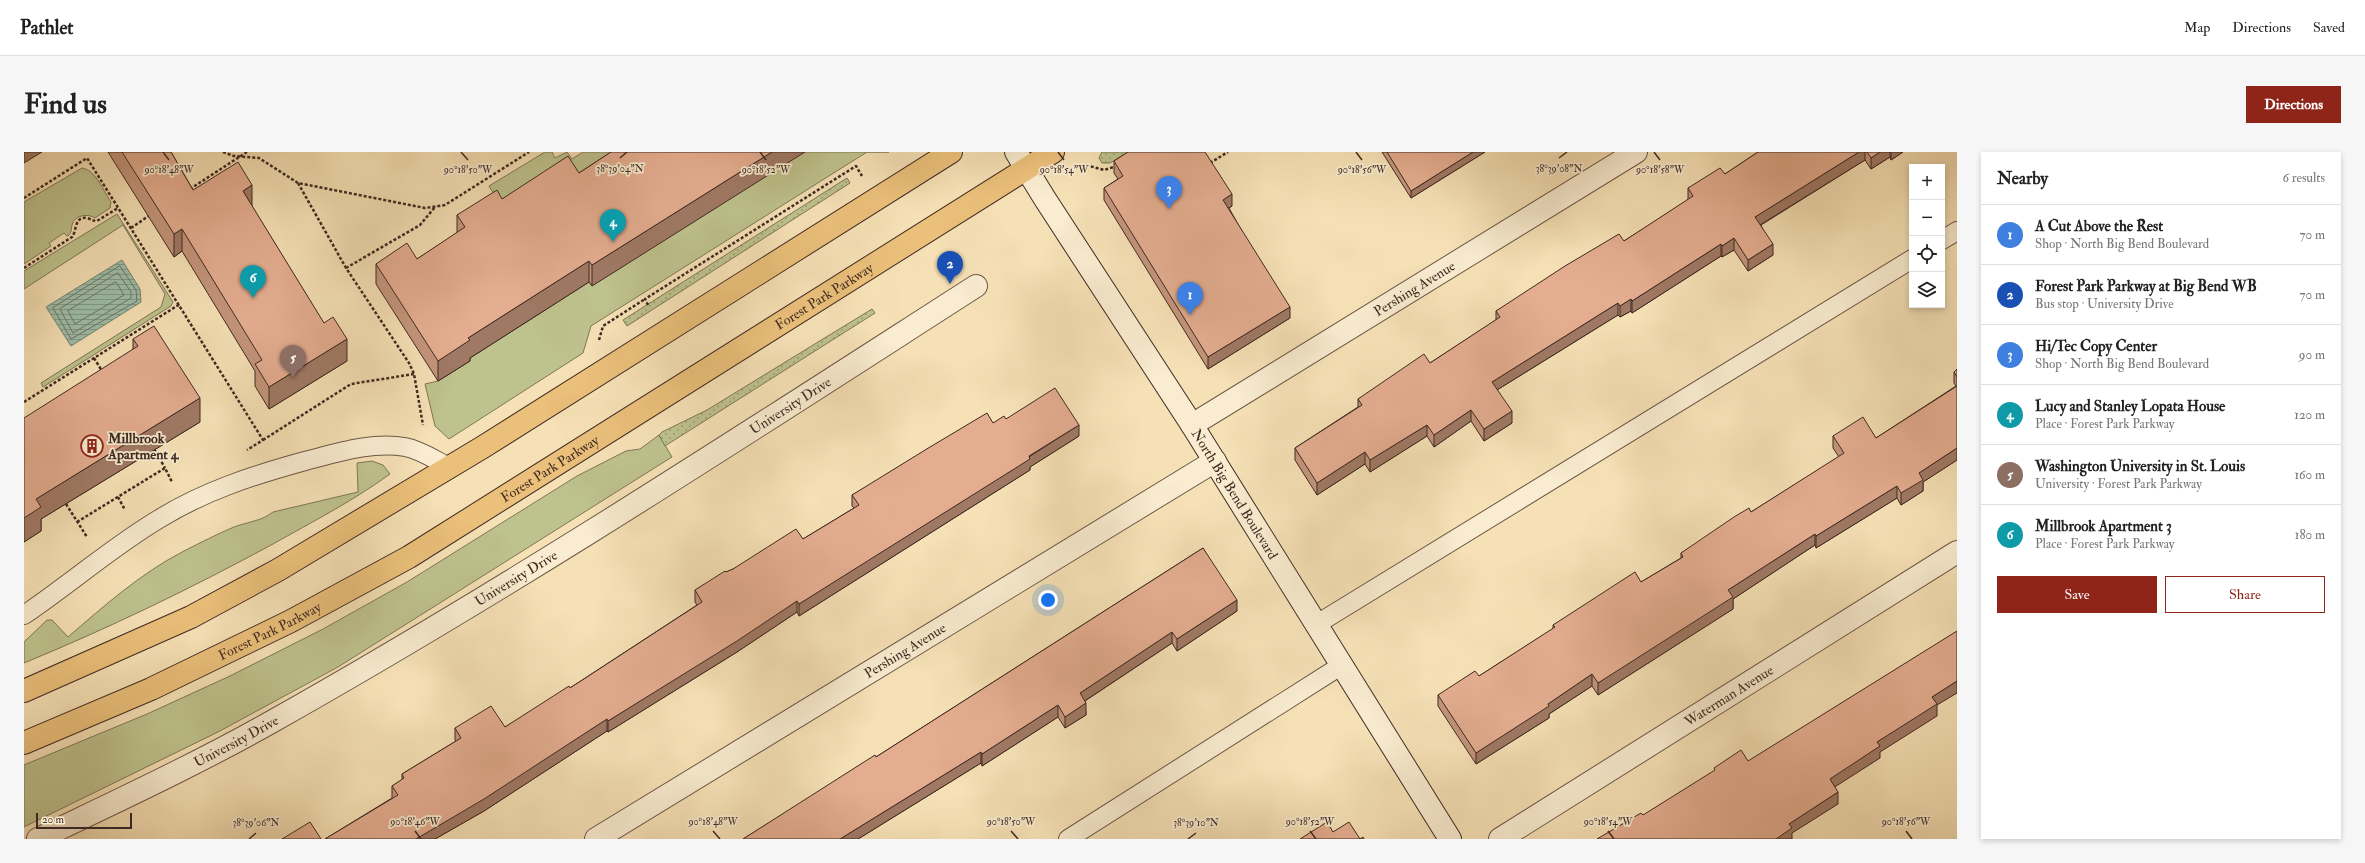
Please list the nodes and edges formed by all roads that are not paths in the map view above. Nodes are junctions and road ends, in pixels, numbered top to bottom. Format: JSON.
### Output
{"nodes":[{"id":1,"x":951,"y":152,"type":"edge"},
{"id":2,"x":1053,"y":152,"type":"edge"},
{"id":3,"x":1636,"y":152,"type":"edge"},
{"id":4,"x":1021,"y":161,"type":"edge"},
{"id":5,"x":1957,"y":231,"type":"edge"},
{"id":6,"x":1945,"y":238,"type":"edge"},
{"id":7,"x":1909,"y":261,"type":"edge"},
{"id":8,"x":976,"y":286,"type":"dead end"},
{"id":9,"x":1192,"y":425,"type":"junction"},
{"id":10,"x":1215,"y":461,"type":"junction"},
{"id":11,"x":449,"y":467,"type":"junction"},
{"id":12,"x":1957,"y":552,"type":"edge"},
{"id":13,"x":24,"y":615,"type":"edge"},
{"id":14,"x":1316,"y":624,"type":"junction"},
{"id":15,"x":1342,"y":665,"type":"junction"},
{"id":16,"x":24,"y":691,"type":"edge"},
{"id":17,"x":24,"y":743,"type":"edge"},
{"id":18,"x":38,"y":839,"type":"edge"},
{"id":19,"x":596,"y":839,"type":"edge"},
{"id":20,"x":1068,"y":839,"type":"edge"},
{"id":21,"x":1450,"y":839,"type":"edge"},
{"id":22,"x":1500,"y":839,"type":"edge"}],
"edges":[{"from":1,"to":11,"type":"main road"},
{"from":2,"to":4,"type":"main road","name":"Forest Park Parkway"},
{"from":3,"to":9,"type":"street","name":"Pershing Avenue"},
{"from":4,"to":9,"type":"street","name":"North Big Bend Boulevard"},
{"from":4,"to":17,"type":"main road","name":"Forest Park Parkway"},
{"from":5,"to":6,"type":"lane"},
{"from":7,"to":14,"type":"lane"},
{"from":8,"to":18,"type":"street","name":"University Drive"},
{"from":9,"to":10,"type":"street","name":"North Big Bend Boulevard"},
{"from":10,"to":14,"type":"street","name":"North Big Bend Boulevard"},
{"from":10,"to":19,"type":"street","name":"Pershing Avenue"},
{"from":11,"to":13,"type":"lane"},
{"from":11,"to":16,"type":"main road"},
{"from":12,"to":22,"type":"street","name":"Waterman Avenue"},
{"from":14,"to":15,"type":"street","name":"North Big Bend Boulevard"},
{"from":15,"to":20,"type":"lane"},
{"from":15,"to":21,"type":"street","name":"North Big Bend Boulevard"}]}
